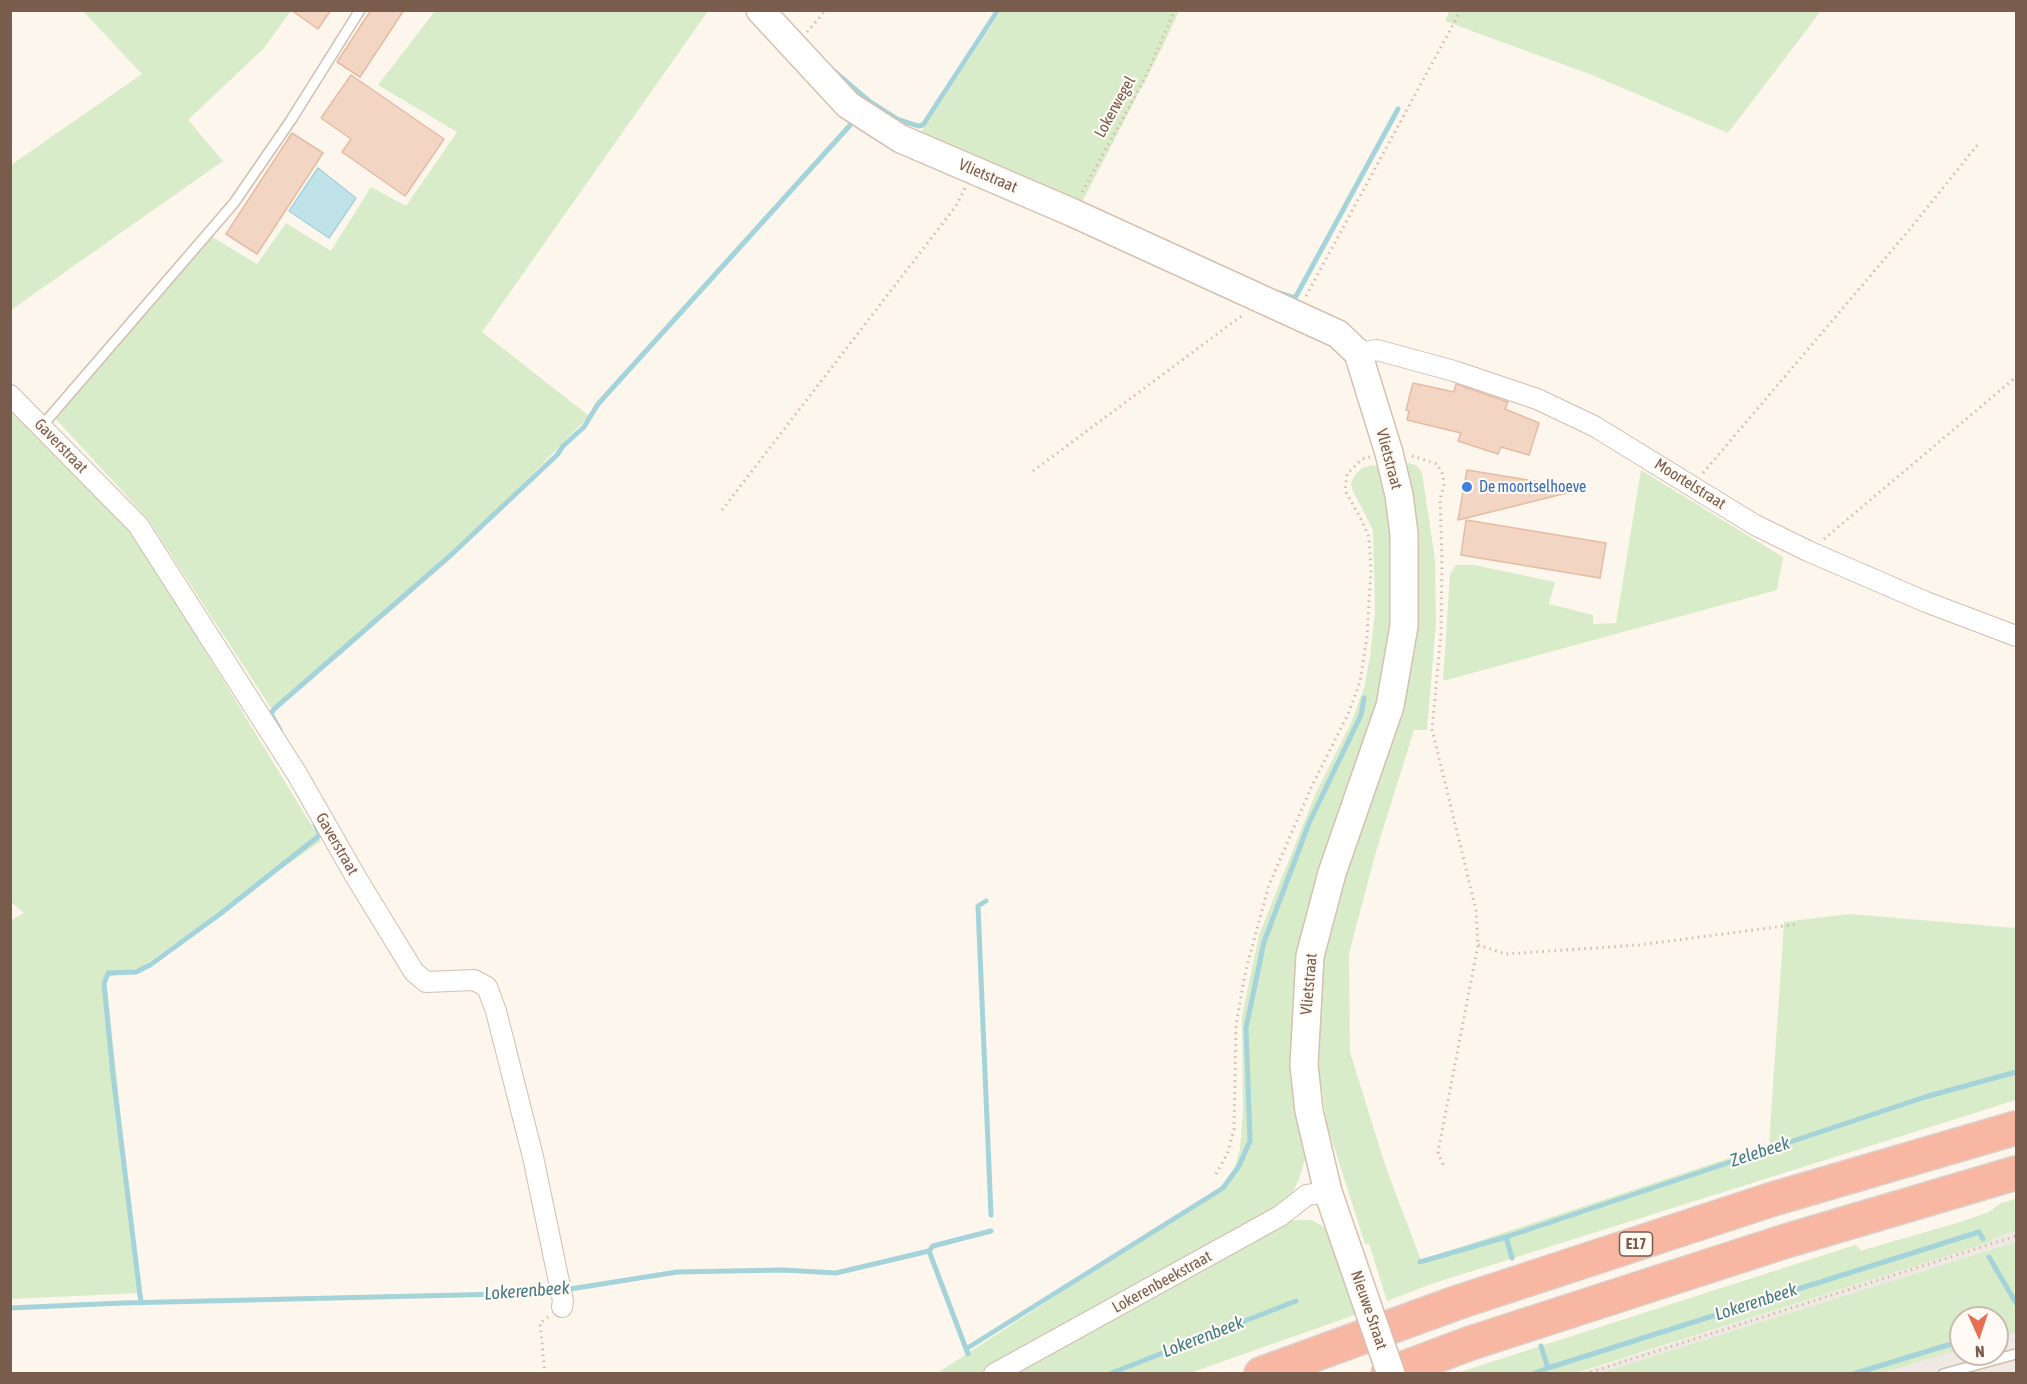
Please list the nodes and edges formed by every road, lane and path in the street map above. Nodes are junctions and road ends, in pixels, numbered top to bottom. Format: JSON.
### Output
{"nodes":[{"id":1,"x":360,"y":10,"type":"edge"},
{"id":2,"x":760,"y":10,"type":"edge"},
{"id":3,"x":826,"y":10,"type":"edge"},
{"id":4,"x":1175,"y":10,"type":"edge"},
{"id":5,"x":1461,"y":10,"type":"edge"},
{"id":6,"x":793,"y":46,"type":"junction"},
{"id":7,"x":1979,"y":143,"type":"dead end"},
{"id":8,"x":973,"y":170,"type":"junction"},
{"id":9,"x":1071,"y":212,"type":"junction"},
{"id":10,"x":1252,"y":296,"type":"junction"},
{"id":11,"x":1295,"y":315,"type":"junction"},
{"id":12,"x":1358,"y":353,"type":"junction"},
{"id":13,"x":2016,"y":377,"type":"edge"},
{"id":14,"x":10,"y":395,"type":"edge"},
{"id":15,"x":42,"y":427,"type":"junction"},
{"id":16,"x":1033,"y":471,"type":"dead end"},
{"id":17,"x":1693,"y":485,"type":"junction"},
{"id":18,"x":722,"y":510,"type":"dead end"},
{"id":19,"x":1808,"y":551,"type":"junction"},
{"id":20,"x":2016,"y":636,"type":"edge"},
{"id":21,"x":1799,"y":924,"type":"dead end"},
{"id":22,"x":1478,"y":945,"type":"dead end"},
{"id":23,"x":2016,"y":1128,"type":"edge"},
{"id":24,"x":2016,"y":1173,"type":"edge"},
{"id":25,"x":1328,"y":1192,"type":"junction"},
{"id":26,"x":2016,"y":1236,"type":"edge"},
{"id":27,"x":1347,"y":1247,"type":"joint"},
{"id":28,"x":562,"y":1304,"type":"joint"},
{"id":29,"x":2016,"y":1354,"type":"edge"},
{"id":30,"x":545,"y":1374,"type":"edge"},
{"id":31,"x":994,"y":1374,"type":"edge"},
{"id":32,"x":1261,"y":1374,"type":"edge"},
{"id":33,"x":1389,"y":1374,"type":"edge"},
{"id":34,"x":1585,"y":1374,"type":"edge"},
{"id":35,"x":1943,"y":1374,"type":"edge"}],
"edges":[{"from":1,"to":15,"type":"lane"},
{"from":2,"to":6,"type":"street","name":"Vlietstraat"},
{"from":3,"to":6,"type":"path"},
{"from":4,"to":9,"type":"path","name":"Lokerwegel"},
{"from":5,"to":11,"type":"path"},
{"from":6,"to":8,"type":"street","name":"Vlietstraat"},
{"from":7,"to":17,"type":"path"},
{"from":8,"to":9,"type":"street","name":"Vlietstraat"},
{"from":8,"to":18,"type":"path"},
{"from":9,"to":10,"type":"street","name":"Vlietstraat"},
{"from":10,"to":11,"type":"street","name":"Vlietstraat"},
{"from":10,"to":16,"type":"path"},
{"from":11,"to":12,"type":"street","name":"Vlietstraat"},
{"from":12,"to":17,"type":"street","name":"Moortelstraat"},
{"from":12,"to":25,"type":"street","name":"Vlietstraat"},
{"from":13,"to":19,"type":"path"},
{"from":14,"to":15,"type":"street","name":"Gaverstraat"},
{"from":15,"to":28,"type":"street","name":"Gaverstraat"},
{"from":17,"to":19,"type":"street","name":"Moortelstraat"},
{"from":19,"to":20,"type":"street","name":"Moortelstraat"},
{"from":21,"to":22,"type":"path"},
{"from":23,"to":32,"type":"highway","number":"E17"},
{"from":24,"to":33,"type":"highway"},
{"from":25,"to":27,"type":"street","name":"Vlietstraat"},
{"from":25,"to":31,"type":"street","name":"Lokerenbeekstraat"},
{"from":26,"to":34,"type":"path"},
{"from":27,"to":33,"type":"street","name":"Nieuwe Straat","bridge":true},
{"from":28,"to":30,"type":"path"},
{"from":29,"to":35,"type":"lane"}]}
